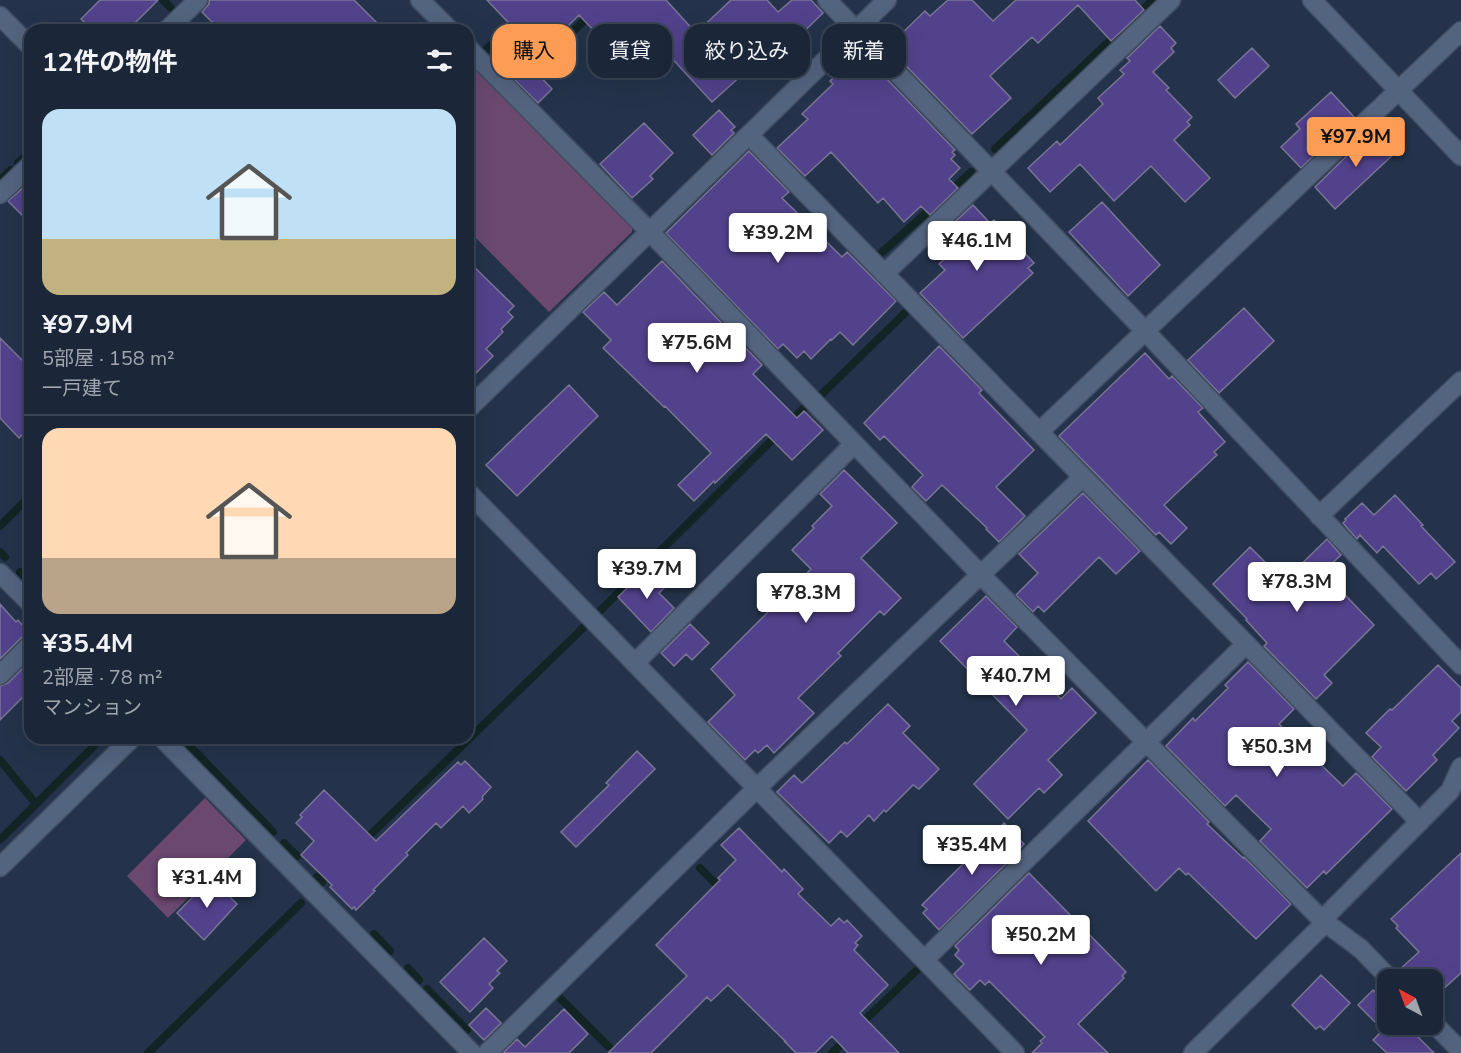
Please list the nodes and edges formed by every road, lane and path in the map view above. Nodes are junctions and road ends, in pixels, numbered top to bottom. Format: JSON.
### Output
{"nodes":[{"id":1,"x":198,"y":0,"type":"edge"},
{"id":2,"x":420,"y":0,"type":"edge"},
{"id":3,"x":827,"y":0,"type":"edge"},
{"id":4,"x":887,"y":0,"type":"edge"},
{"id":5,"x":1171,"y":0,"type":"edge"},
{"id":6,"x":1312,"y":0,"type":"edge"},
{"id":7,"x":0,"y":16,"type":"edge"},
{"id":8,"x":173,"y":24,"type":"edge"},
{"id":9,"x":444,"y":24,"type":"edge"},
{"id":10,"x":849,"y":24,"type":"edge"},
{"id":11,"x":861,"y":24,"type":"edge"},
{"id":12,"x":1461,"y":31,"type":"edge"},
{"id":13,"x":24,"y":40,"type":"edge"},
{"id":14,"x":474,"y":54,"type":"edge"},
{"id":15,"x":822,"y":63,"type":"edge"},
{"id":16,"x":901,"y":78,"type":"edge"},
{"id":17,"x":1398,"y":90,"type":"junction"},
{"id":18,"x":749,"y":135,"type":"junction"},
{"id":19,"x":1461,"y":156,"type":"edge"},
{"id":20,"x":24,"y":171,"type":"edge"},
{"id":21,"x":992,"y":172,"type":"junction"},
{"id":22,"x":0,"y":194,"type":"edge"},
{"id":23,"x":650,"y":232,"type":"junction"},
{"id":24,"x":884,"y":274,"type":"junction"},
{"id":25,"x":1145,"y":331,"type":"junction"},
{"id":26,"x":1461,"y":381,"type":"edge"},
{"id":27,"x":474,"y":404,"type":"edge"},
{"id":28,"x":1039,"y":432,"type":"junction"},
{"id":29,"x":854,"y":444,"type":"junction"},
{"id":30,"x":1083,"y":477,"type":"junction"},
{"id":31,"x":474,"y":498,"type":"edge"},
{"id":32,"x":1318,"y":516,"type":"junction"},
{"id":33,"x":0,"y":573,"type":"edge"},
{"id":34,"x":980,"y":574,"type":"junction"},
{"id":35,"x":24,"y":597,"type":"edge"},
{"id":36,"x":1246,"y":644,"type":"junction"},
{"id":37,"x":24,"y":651,"type":"edge"},
{"id":38,"x":635,"y":663,"type":"junction"},
{"id":39,"x":1461,"y":665,"type":"edge"},
{"id":40,"x":0,"y":675,"type":"edge"},
{"id":41,"x":1146,"y":742,"type":"junction"},
{"id":42,"x":126,"y":744,"type":"edge"},
{"id":43,"x":168,"y":744,"type":"edge"},
{"id":44,"x":1461,"y":767,"type":"edge"},
{"id":45,"x":757,"y":788,"type":"junction"},
{"id":46,"x":1455,"y":797,"type":"edge"},
{"id":47,"x":1420,"y":822,"type":"junction"},
{"id":48,"x":0,"y":867,"type":"edge"},
{"id":49,"x":1323,"y":922,"type":"junction"},
{"id":50,"x":924,"y":960,"type":"junction"},
{"id":51,"x":1380,"y":969,"type":"edge"},
{"id":52,"x":1443,"y":1033,"type":"edge"},
{"id":53,"x":1461,"y":1051,"type":"edge"},
{"id":54,"x":472,"y":1053,"type":"edge"},
{"id":55,"x":487,"y":1053,"type":"edge"},
{"id":56,"x":1015,"y":1053,"type":"edge"},
{"id":57,"x":1193,"y":1053,"type":"edge"}],
"edges":[{"from":1,"to":8,"type":"street"},
{"from":2,"to":9,"type":"street"},
{"from":3,"to":10,"type":"street"},
{"from":4,"to":11,"type":"street"},
{"from":5,"to":21,"type":"street"},
{"from":6,"to":17,"type":"street"},
{"from":7,"to":13,"type":"street"},
{"from":12,"to":17,"type":"street"},
{"from":14,"to":23,"type":"street"},
{"from":15,"to":18,"type":"street"},
{"from":16,"to":21,"type":"street"},
{"from":17,"to":19,"type":"street"},
{"from":17,"to":25,"type":"street"},
{"from":18,"to":23,"type":"street"},
{"from":18,"to":24,"type":"street"},
{"from":20,"to":22,"type":"street"},
{"from":21,"to":24,"type":"street"},
{"from":21,"to":25,"type":"street"},
{"from":23,"to":27,"type":"street"},
{"from":23,"to":29,"type":"street"},
{"from":24,"to":28,"type":"street"},
{"from":25,"to":28,"type":"street"},
{"from":25,"to":32,"type":"street"},
{"from":26,"to":32,"type":"street"},
{"from":28,"to":30,"type":"street"},
{"from":29,"to":34,"type":"street"},
{"from":29,"to":38,"type":"street"},
{"from":30,"to":34,"type":"street"},
{"from":30,"to":36,"type":"street"},
{"from":31,"to":38,"type":"street"},
{"from":32,"to":39,"type":"street"},
{"from":33,"to":35,"type":"street"},
{"from":34,"to":41,"type":"street"},
{"from":34,"to":45,"type":"street"},
{"from":36,"to":41,"type":"street"},
{"from":36,"to":47,"type":"street"},
{"from":37,"to":40,"type":"street"},
{"from":38,"to":45,"type":"street"},
{"from":41,"to":49,"type":"street"},
{"from":41,"to":50,"type":"street"},
{"from":42,"to":48,"type":"street"},
{"from":43,"to":54,"type":"street"},
{"from":44,"to":46,"type":"street"},
{"from":45,"to":50,"type":"street"},
{"from":45,"to":55,"type":"street"},
{"from":46,"to":47,"type":"street"},
{"from":47,"to":49,"type":"street"},
{"from":49,"to":51,"type":"street"},
{"from":49,"to":57,"type":"street"},
{"from":50,"to":56,"type":"street"},
{"from":52,"to":53,"type":"street"}]}
